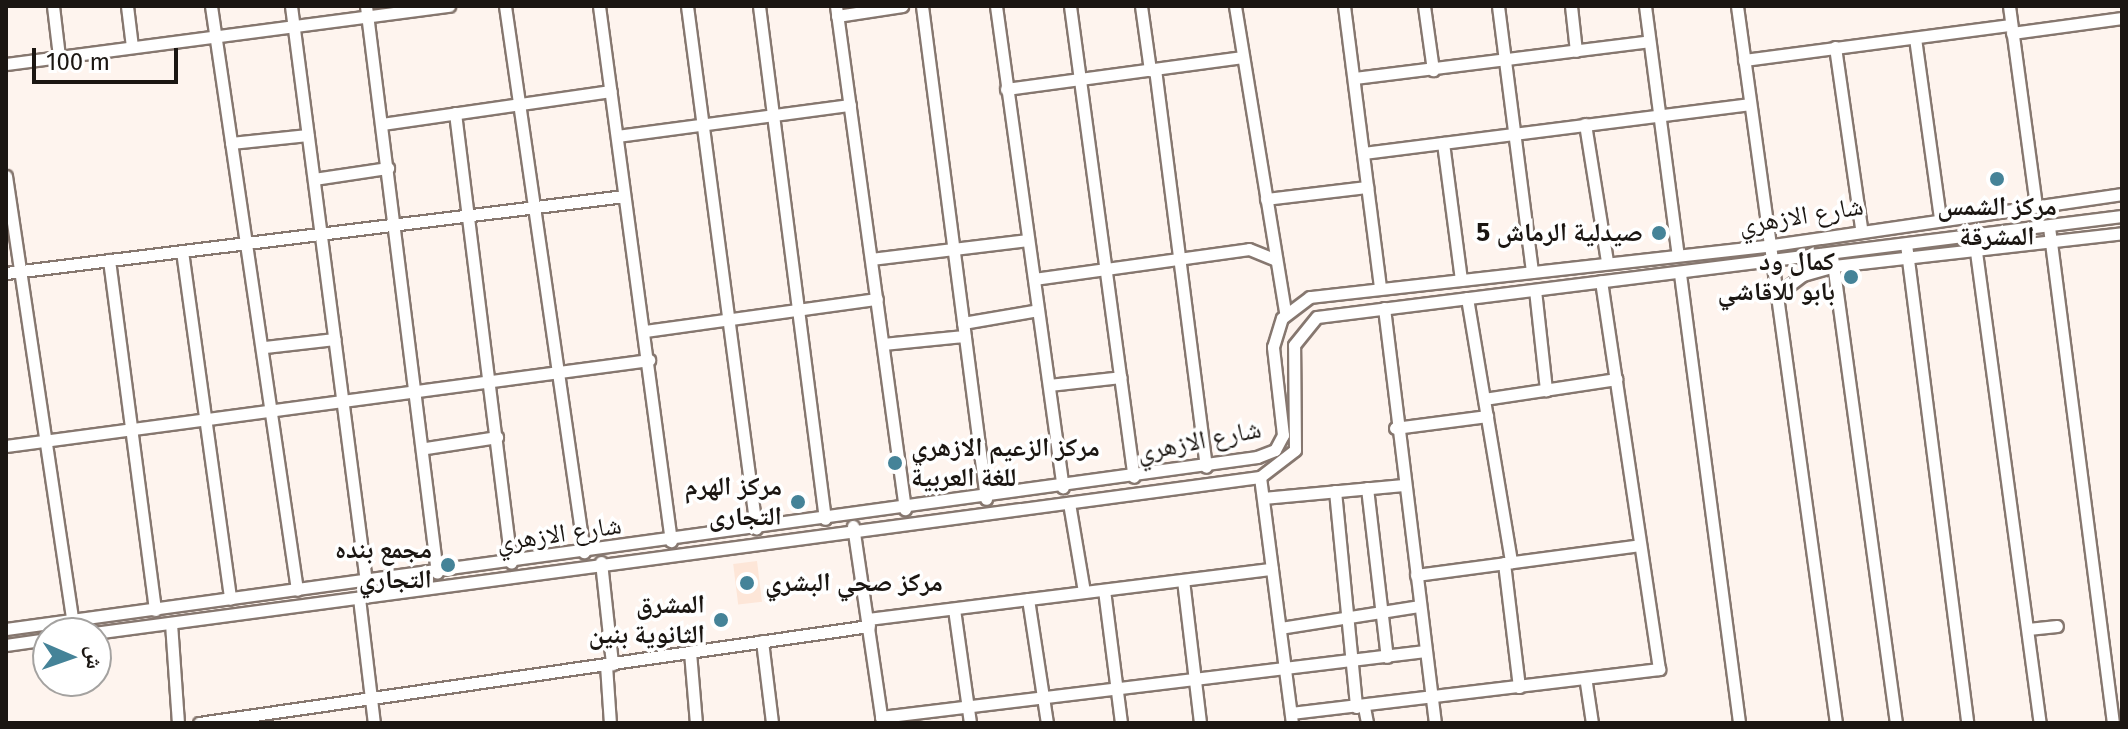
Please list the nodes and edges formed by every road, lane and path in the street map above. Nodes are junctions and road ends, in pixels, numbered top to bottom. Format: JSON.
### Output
{"nodes":[{"id":1,"x":53,"y":6,"type":"edge"},
{"id":2,"x":127,"y":6,"type":"edge"},
{"id":3,"x":211,"y":6,"type":"edge"},
{"id":4,"x":291,"y":6,"type":"edge"},
{"id":5,"x":443,"y":6,"type":"edge"},
{"id":6,"x":505,"y":6,"type":"edge"},
{"id":7,"x":599,"y":6,"type":"edge"},
{"id":8,"x":687,"y":6,"type":"edge"},
{"id":9,"x":759,"y":6,"type":"edge"},
{"id":10,"x":902,"y":6,"type":"edge"},
{"id":11,"x":922,"y":6,"type":"edge"},
{"id":12,"x":996,"y":6,"type":"edge"},
{"id":13,"x":1070,"y":6,"type":"edge"},
{"id":14,"x":1141,"y":6,"type":"edge"},
{"id":15,"x":1235,"y":6,"type":"edge"},
{"id":16,"x":1344,"y":6,"type":"edge"},
{"id":17,"x":1424,"y":6,"type":"edge"},
{"id":18,"x":1498,"y":6,"type":"edge"},
{"id":19,"x":1571,"y":6,"type":"edge"},
{"id":20,"x":1645,"y":6,"type":"edge"},
{"id":21,"x":1737,"y":6,"type":"edge"},
{"id":22,"x":2009,"y":6,"type":"edge"},
{"id":23,"x":367,"y":11,"type":"edge"},
{"id":24,"x":836,"y":11,"type":"edge"},
{"id":25,"x":2122,"y":18,"type":"edge"},
{"id":26,"x":294,"y":26,"type":"junction"},
{"id":27,"x":2012,"y":29,"type":"junction"},
{"id":28,"x":215,"y":36,"type":"junction"},
{"id":29,"x":1915,"y":38,"type":"junction"},
{"id":30,"x":1649,"y":41,"type":"junction"},
{"id":31,"x":132,"y":47,"type":"junction"},
{"id":32,"x":1835,"y":47,"type":"junction"},
{"id":33,"x":1576,"y":51,"type":"junction"},
{"id":34,"x":59,"y":56,"type":"junction"},
{"id":35,"x":1243,"y":57,"type":"junction"},
{"id":36,"x":1744,"y":60,"type":"junction"},
{"id":37,"x":1505,"y":61,"type":"junction"},
{"id":38,"x":6,"y":64,"type":"edge"},
{"id":39,"x":1152,"y":70,"type":"junction"},
{"id":40,"x":1433,"y":70,"type":"junction"},
{"id":41,"x":1354,"y":78,"type":"junction"},
{"id":42,"x":1079,"y":79,"type":"junction"},
{"id":43,"x":1006,"y":89,"type":"junction"},
{"id":44,"x":611,"y":91,"type":"junction"},
{"id":45,"x":520,"y":104,"type":"junction"},
{"id":46,"x":1749,"y":104,"type":"junction"},
{"id":47,"x":850,"y":105,"type":"junction"},
{"id":48,"x":1662,"y":112,"type":"junction"},
{"id":49,"x":455,"y":113,"type":"junction"},
{"id":50,"x":774,"y":115,"type":"junction"},
{"id":51,"x":382,"y":124,"type":"junction"},
{"id":52,"x":1585,"y":124,"type":"junction"},
{"id":53,"x":703,"y":126,"type":"junction"},
{"id":54,"x":1514,"y":132,"type":"junction"},
{"id":55,"x":308,"y":135,"type":"junction"},
{"id":56,"x":617,"y":136,"type":"junction"},
{"id":57,"x":231,"y":143,"type":"junction"},
{"id":58,"x":1443,"y":143,"type":"junction"},
{"id":59,"x":1363,"y":153,"type":"junction"},
{"id":60,"x":388,"y":168,"type":"junction"},
{"id":61,"x":6,"y":176,"type":"edge"},
{"id":62,"x":314,"y":179,"type":"junction"},
{"id":63,"x":1367,"y":187,"type":"junction"},
{"id":64,"x":2122,"y":194,"type":"edge"},
{"id":65,"x":624,"y":196,"type":"junction"},
{"id":66,"x":1266,"y":199,"type":"junction"},
{"id":67,"x":2036,"y":206,"type":"junction"},
{"id":68,"x":536,"y":207,"type":"junction"},
{"id":69,"x":470,"y":215,"type":"junction"},
{"id":70,"x":2122,"y":216,"type":"edge"},
{"id":71,"x":1940,"y":219,"type":"junction"},
{"id":72,"x":396,"y":224,"type":"junction"},
{"id":73,"x":2049,"y":227,"type":"junction"},
{"id":74,"x":1861,"y":228,"type":"junction"},
{"id":75,"x":321,"y":233,"type":"junction"},
{"id":76,"x":2122,"y":233,"type":"edge"},
{"id":77,"x":1974,"y":237,"type":"junction"},
{"id":78,"x":1028,"y":240,"type":"junction"},
{"id":79,"x":250,"y":242,"type":"junction"},
{"id":80,"x":2052,"y":242,"type":"junction"},
{"id":81,"x":1906,"y":244,"type":"junction"},
{"id":82,"x":1773,"y":245,"type":"junction"},
{"id":83,"x":954,"y":249,"type":"junction"},
{"id":84,"x":1977,"y":250,"type":"junction"},
{"id":85,"x":182,"y":251,"type":"junction"},
{"id":86,"x":1678,"y":255,"type":"junction"},
{"id":87,"x":1176,"y":258,"type":"junction"},
{"id":88,"x":871,"y":259,"type":"junction"},
{"id":89,"x":109,"y":260,"type":"junction"},
{"id":90,"x":1276,"y":260,"type":"junction"},
{"id":91,"x":1833,"y":261,"type":"junction"},
{"id":92,"x":1907,"y":261,"type":"junction"},
{"id":93,"x":1607,"y":262,"type":"junction"},
{"id":94,"x":1775,"y":265,"type":"junction"},
{"id":95,"x":1106,"y":267,"type":"junction"},
{"id":96,"x":21,"y":271,"type":"junction"},
{"id":97,"x":1532,"y":272,"type":"junction"},
{"id":98,"x":6,"y":273,"type":"edge"},
{"id":99,"x":1680,"y":274,"type":"junction"},
{"id":100,"x":1034,"y":279,"type":"junction"},
{"id":101,"x":1461,"y":280,"type":"junction"},
{"id":102,"x":1601,"y":281,"type":"junction"},
{"id":103,"x":1380,"y":288,"type":"junction"},
{"id":104,"x":1535,"y":290,"type":"junction"},
{"id":105,"x":1779,"y":293,"type":"junction"},
{"id":106,"x":1467,"y":298,"type":"junction"},
{"id":107,"x":877,"y":299,"type":"junction"},
{"id":108,"x":1384,"y":308,"type":"junction"},
{"id":109,"x":1038,"y":310,"type":"junction"},
{"id":110,"x":802,"y":311,"type":"junction"},
{"id":111,"x":1285,"y":312,"type":"junction"},
{"id":112,"x":734,"y":322,"type":"junction"},
{"id":113,"x":963,"y":323,"type":"junction"},
{"id":114,"x":645,"y":331,"type":"junction"},
{"id":115,"x":965,"y":336,"type":"junction"},
{"id":116,"x":335,"y":339,"type":"junction"},
{"id":117,"x":883,"y":344,"type":"junction"},
{"id":118,"x":265,"y":347,"type":"junction"},
{"id":119,"x":649,"y":360,"type":"junction"},
{"id":120,"x":561,"y":372,"type":"junction"},
{"id":121,"x":1121,"y":377,"type":"junction"},
{"id":122,"x":1616,"y":379,"type":"junction"},
{"id":123,"x":489,"y":381,"type":"junction"},
{"id":124,"x":1049,"y":385,"type":"junction"},
{"id":125,"x":1546,"y":390,"type":"junction"},
{"id":126,"x":418,"y":391,"type":"junction"},
{"id":127,"x":1484,"y":399,"type":"junction"},
{"id":128,"x":343,"y":401,"type":"junction"},
{"id":129,"x":274,"y":410,"type":"junction"},
{"id":130,"x":1487,"y":416,"type":"junction"},
{"id":131,"x":202,"y":420,"type":"junction"},
{"id":132,"x":1395,"y":428,"type":"junction"},
{"id":133,"x":129,"y":430,"type":"junction"},
{"id":134,"x":497,"y":437,"type":"junction"},
{"id":135,"x":46,"y":441,"type":"junction"},
{"id":136,"x":6,"y":446,"type":"edge"},
{"id":137,"x":426,"y":448,"type":"junction"},
{"id":138,"x":1206,"y":467,"type":"junction"},
{"id":139,"x":1134,"y":477,"type":"junction"},
{"id":140,"x":1260,"y":477,"type":"junction"},
{"id":141,"x":1403,"y":485,"type":"junction"},
{"id":142,"x":1063,"y":487,"type":"junction"},
{"id":143,"x":1367,"y":488,"type":"junction"},
{"id":144,"x":1335,"y":491,"type":"junction"},
{"id":145,"x":1263,"y":498,"type":"junction"},
{"id":146,"x":986,"y":499,"type":"junction"},
{"id":147,"x":1069,"y":503,"type":"junction"},
{"id":148,"x":905,"y":509,"type":"junction"},
{"id":149,"x":851,"y":516,"type":"junction"},
{"id":150,"x":825,"y":519,"type":"junction"},
{"id":151,"x":756,"y":528,"type":"junction"},
{"id":152,"x":854,"y":530,"type":"junction"},
{"id":153,"x":671,"y":541,"type":"junction"},
{"id":154,"x":1640,"y":545,"type":"junction"},
{"id":155,"x":584,"y":552,"type":"junction"},
{"id":156,"x":601,"y":562,"type":"junction"},
{"id":157,"x":1508,"y":562,"type":"junction"},
{"id":158,"x":511,"y":563,"type":"junction"},
{"id":159,"x":1272,"y":569,"type":"junction"},
{"id":160,"x":437,"y":573,"type":"junction"},
{"id":161,"x":1416,"y":575,"type":"junction"},
{"id":162,"x":1183,"y":580,"type":"junction"},
{"id":163,"x":366,"y":582,"type":"junction"},
{"id":164,"x":297,"y":590,"type":"junction"},
{"id":165,"x":1104,"y":590,"type":"junction"},
{"id":166,"x":1084,"y":592,"type":"junction"},
{"id":167,"x":359,"y":598,"type":"junction"},
{"id":168,"x":230,"y":599,"type":"junction"},
{"id":169,"x":1028,"y":599,"type":"junction"},
{"id":170,"x":1419,"y":606,"type":"junction"},
{"id":171,"x":954,"y":609,"type":"junction"},
{"id":172,"x":155,"y":610,"type":"junction"},
{"id":173,"x":1380,"y":612,"type":"junction"},
{"id":174,"x":72,"y":617,"type":"edge"},
{"id":175,"x":97,"y":617,"type":"edge"},
{"id":176,"x":1348,"y":617,"type":"junction"},
{"id":177,"x":868,"y":622,"type":"junction"},
{"id":178,"x":171,"y":623,"type":"junction"},
{"id":179,"x":32,"y":625,"type":"edge"},
{"id":180,"x":2057,"y":626,"type":"dead end"},
{"id":181,"x":1280,"y":628,"type":"junction"},
{"id":182,"x":6,"y":629,"type":"edge"},
{"id":183,"x":2028,"y":629,"type":"junction"},
{"id":184,"x":112,"y":631,"type":"edge"},
{"id":185,"x":32,"y":641,"type":"edge"},
{"id":186,"x":762,"y":641,"type":"junction"},
{"id":187,"x":6,"y":645,"type":"edge"},
{"id":188,"x":1425,"y":651,"type":"junction"},
{"id":189,"x":690,"y":652,"type":"junction"},
{"id":190,"x":1387,"y":657,"type":"junction"},
{"id":191,"x":1352,"y":662,"type":"junction"},
{"id":192,"x":609,"y":664,"type":"junction"},
{"id":193,"x":1286,"y":672,"type":"junction"},
{"id":194,"x":1195,"y":681,"type":"junction"},
{"id":195,"x":1586,"y":683,"type":"junction"},
{"id":196,"x":1519,"y":687,"type":"junction"},
{"id":197,"x":1117,"y":689,"type":"junction"},
{"id":198,"x":371,"y":700,"type":"junction"},
{"id":199,"x":1044,"y":700,"type":"junction"},
{"id":200,"x":1432,"y":700,"type":"junction"},
{"id":201,"x":1360,"y":707,"type":"junction"},
{"id":202,"x":969,"y":710,"type":"junction"},
{"id":203,"x":276,"y":718,"type":"edge"},
{"id":204,"x":1292,"y":718,"type":"edge"},
{"id":205,"x":882,"y":720,"type":"edge"},
{"id":206,"x":178,"y":723,"type":"edge"},
{"id":207,"x":199,"y":723,"type":"edge"},
{"id":208,"x":374,"y":723,"type":"edge"},
{"id":209,"x":610,"y":723,"type":"edge"},
{"id":210,"x":696,"y":723,"type":"edge"},
{"id":211,"x":772,"y":723,"type":"edge"},
{"id":212,"x":970,"y":723,"type":"edge"},
{"id":213,"x":1047,"y":723,"type":"edge"},
{"id":214,"x":1121,"y":723,"type":"edge"},
{"id":215,"x":1200,"y":723,"type":"edge"},
{"id":216,"x":1367,"y":723,"type":"edge"},
{"id":217,"x":1435,"y":723,"type":"edge"},
{"id":218,"x":1592,"y":723,"type":"edge"},
{"id":219,"x":1739,"y":723,"type":"edge"},
{"id":220,"x":1836,"y":723,"type":"edge"},
{"id":221,"x":1896,"y":723,"type":"edge"},
{"id":222,"x":1967,"y":723,"type":"edge"},
{"id":223,"x":2040,"y":723,"type":"edge"},
{"id":224,"x":2113,"y":723,"type":"edge"}],
"edges":[{"from":1,"to":34,"type":"street"},
{"from":2,"to":31,"type":"street"},
{"from":3,"to":28,"type":"street"},
{"from":4,"to":26,"type":"street"},
{"from":5,"to":23,"type":"street"},
{"from":6,"to":45,"type":"street"},
{"from":7,"to":44,"type":"street"},
{"from":8,"to":53,"type":"street"},
{"from":9,"to":50,"type":"street"},
{"from":10,"to":24,"type":"street"},
{"from":11,"to":83,"type":"street"},
{"from":12,"to":43,"type":"street"},
{"from":13,"to":42,"type":"street"},
{"from":14,"to":39,"type":"street"},
{"from":15,"to":35,"type":"street"},
{"from":16,"to":41,"type":"street"},
{"from":17,"to":40,"type":"street"},
{"from":18,"to":37,"type":"street"},
{"from":19,"to":33,"type":"street"},
{"from":20,"to":30,"type":"street"},
{"from":21,"to":36,"type":"street"},
{"from":22,"to":27,"type":"street"},
{"from":23,"to":26,"type":"street"},
{"from":23,"to":51,"type":"street"},
{"from":24,"to":47,"type":"street"},
{"from":25,"to":27,"type":"street"},
{"from":26,"to":28,"type":"street"},
{"from":26,"to":55,"type":"street"},
{"from":27,"to":29,"type":"street"},
{"from":27,"to":67,"type":"street"},
{"from":28,"to":31,"type":"street"},
{"from":28,"to":57,"type":"street"},
{"from":29,"to":32,"type":"street"},
{"from":29,"to":71,"type":"street"},
{"from":30,"to":33,"type":"street"},
{"from":30,"to":48,"type":"street"},
{"from":31,"to":34,"type":"street"},
{"from":32,"to":36,"type":"street"},
{"from":32,"to":74,"type":"street"},
{"from":33,"to":37,"type":"street"},
{"from":34,"to":38,"type":"street"},
{"from":35,"to":39,"type":"street"},
{"from":35,"to":66,"type":"street"},
{"from":36,"to":46,"type":"street"},
{"from":37,"to":40,"type":"street"},
{"from":37,"to":54,"type":"street"},
{"from":39,"to":42,"type":"street"},
{"from":39,"to":87,"type":"street"},
{"from":40,"to":41,"type":"street"},
{"from":41,"to":59,"type":"street"},
{"from":42,"to":43,"type":"street"},
{"from":42,"to":95,"type":"street"},
{"from":43,"to":78,"type":"street"},
{"from":44,"to":45,"type":"street"},
{"from":44,"to":56,"type":"street"},
{"from":45,"to":49,"type":"street"},
{"from":45,"to":68,"type":"street"},
{"from":46,"to":48,"type":"street"},
{"from":46,"to":82,"type":"street"},
{"from":47,"to":50,"type":"street"},
{"from":47,"to":88,"type":"street"},
{"from":48,"to":52,"type":"street"},
{"from":48,"to":86,"type":"street"},
{"from":49,"to":51,"type":"street"},
{"from":49,"to":69,"type":"street"},
{"from":50,"to":53,"type":"street"},
{"from":50,"to":110,"type":"street"},
{"from":51,"to":60,"type":"street"},
{"from":52,"to":54,"type":"street"},
{"from":52,"to":93,"type":"street"},
{"from":53,"to":56,"type":"street"},
{"from":53,"to":112,"type":"street"},
{"from":54,"to":58,"type":"street"},
{"from":54,"to":97,"type":"street"},
{"from":55,"to":57,"type":"street"},
{"from":55,"to":62,"type":"street"},
{"from":56,"to":65,"type":"street"},
{"from":57,"to":79,"type":"street"},
{"from":58,"to":59,"type":"street"},
{"from":58,"to":101,"type":"street"},
{"from":59,"to":63,"type":"street"},
{"from":60,"to":62,"type":"street"},
{"from":60,"to":72,"type":"street"},
{"from":61,"to":96,"type":"street"},
{"from":62,"to":75,"type":"street"},
{"from":63,"to":66,"type":"street"},
{"from":63,"to":103,"type":"street"},
{"from":64,"to":67,"type":"street","name":"شارع الازهري"},
{"from":65,"to":68,"type":"street"},
{"from":65,"to":114,"type":"street"},
{"from":66,"to":90,"type":"street"},
{"from":67,"to":71,"type":"street","name":"شارع الازهري"},
{"from":68,"to":69,"type":"street"},
{"from":68,"to":120,"type":"street"},
{"from":69,"to":72,"type":"street"},
{"from":69,"to":123,"type":"street"},
{"from":70,"to":73,"type":"street","name":"شارع الازهري"},
{"from":71,"to":74,"type":"street","name":"شارع الازهري"},
{"from":72,"to":75,"type":"street"},
{"from":72,"to":126,"type":"street"},
{"from":73,"to":77,"type":"street","name":"شارع الازهري"},
{"from":73,"to":80,"type":"street"},
{"from":74,"to":82,"type":"street","name":"شارع الازهري"},
{"from":75,"to":79,"type":"street"},
{"from":75,"to":116,"type":"street"},
{"from":76,"to":80,"type":"street"},
{"from":77,"to":81,"type":"street","name":"شارع الازهري"},
{"from":77,"to":84,"type":"street"},
{"from":78,"to":83,"type":"street"},
{"from":78,"to":100,"type":"street"},
{"from":79,"to":85,"type":"street"},
{"from":79,"to":118,"type":"street"},
{"from":80,"to":84,"type":"street"},
{"from":80,"to":224,"type":"street"},
{"from":81,"to":91,"type":"street","name":"شارع الازهري"},
{"from":81,"to":92,"type":"street"},
{"from":82,"to":86,"type":"street","name":"شارع الازهري"},
{"from":82,"to":94,"type":"street"},
{"from":83,"to":88,"type":"street"},
{"from":83,"to":113,"type":"street"},
{"from":84,"to":92,"type":"street"},
{"from":84,"to":183,"type":"street"},
{"from":85,"to":89,"type":"street"},
{"from":85,"to":131,"type":"street"},
{"from":86,"to":93,"type":"street","name":"شارع الازهري"},
{"from":87,"to":90,"type":"street"},
{"from":87,"to":95,"type":"street"},
{"from":87,"to":138,"type":"street"},
{"from":88,"to":107,"type":"street"},
{"from":89,"to":96,"type":"street"},
{"from":89,"to":133,"type":"street"},
{"from":90,"to":111,"type":"street"},
{"from":91,"to":92,"type":"street"},
{"from":91,"to":94,"type":"street","name":"شارع الازهري"},
{"from":91,"to":105,"type":"street"},
{"from":91,"to":221,"type":"street"},
{"from":92,"to":222,"type":"street"},
{"from":93,"to":97,"type":"street","name":"شارع الازهري"},
{"from":94,"to":99,"type":"street","name":"شارع الازهري"},
{"from":94,"to":105,"type":"street"},
{"from":95,"to":100,"type":"street"},
{"from":95,"to":121,"type":"street"},
{"from":96,"to":98,"type":"street"},
{"from":96,"to":135,"type":"street"},
{"from":97,"to":101,"type":"street","name":"شارع الازهري"},
{"from":99,"to":102,"type":"street","name":"شارع الازهري"},
{"from":99,"to":219,"type":"street"},
{"from":100,"to":109,"type":"street"},
{"from":101,"to":103,"type":"street","name":"شارع الازهري"},
{"from":102,"to":104,"type":"street","name":"شارع الازهري"},
{"from":102,"to":122,"type":"street"},
{"from":103,"to":111,"type":"street","name":"شارع الازهري"},
{"from":104,"to":106,"type":"street","name":"شارع الازهري"},
{"from":104,"to":125,"type":"street"},
{"from":105,"to":220,"type":"street"},
{"from":106,"to":108,"type":"street","name":"شارع الازهري"},
{"from":106,"to":127,"type":"street"},
{"from":107,"to":110,"type":"street"},
{"from":107,"to":117,"type":"street"},
{"from":108,"to":132,"type":"street"},
{"from":108,"to":140,"type":"street","name":"شارع الازهري"},
{"from":109,"to":113,"type":"street"},
{"from":109,"to":124,"type":"street"},
{"from":110,"to":112,"type":"street"},
{"from":110,"to":150,"type":"street"},
{"from":111,"to":138,"type":"street","name":"شارع الازهري"},
{"from":112,"to":114,"type":"street"},
{"from":112,"to":151,"type":"street"},
{"from":113,"to":115,"type":"street"},
{"from":114,"to":119,"type":"street"},
{"from":115,"to":117,"type":"street"},
{"from":115,"to":146,"type":"street"},
{"from":116,"to":118,"type":"street"},
{"from":116,"to":128,"type":"street"},
{"from":117,"to":148,"type":"street"},
{"from":118,"to":129,"type":"street"},
{"from":119,"to":120,"type":"street"},
{"from":119,"to":153,"type":"street"},
{"from":120,"to":123,"type":"street"},
{"from":120,"to":155,"type":"street"},
{"from":121,"to":124,"type":"street"},
{"from":121,"to":139,"type":"street"},
{"from":122,"to":125,"type":"street"},
{"from":122,"to":154,"type":"street"},
{"from":123,"to":126,"type":"street"},
{"from":123,"to":134,"type":"street"},
{"from":124,"to":142,"type":"street"},
{"from":125,"to":127,"type":"street"},
{"from":126,"to":128,"type":"street"},
{"from":126,"to":137,"type":"street"},
{"from":127,"to":130,"type":"street"},
{"from":128,"to":129,"type":"street"},
{"from":128,"to":163,"type":"street"},
{"from":129,"to":131,"type":"street"},
{"from":129,"to":164,"type":"street"},
{"from":130,"to":132,"type":"street"},
{"from":130,"to":157,"type":"street"},
{"from":131,"to":133,"type":"street"},
{"from":131,"to":168,"type":"street"},
{"from":132,"to":141,"type":"street"},
{"from":133,"to":135,"type":"street"},
{"from":133,"to":172,"type":"street"},
{"from":134,"to":137,"type":"street"},
{"from":134,"to":158,"type":"street"},
{"from":135,"to":136,"type":"street"},
{"from":135,"to":174,"type":"street"},
{"from":137,"to":160,"type":"street"},
{"from":138,"to":139,"type":"street","name":"شارع الازهري"},
{"from":139,"to":142,"type":"street","name":"شارع الازهري"},
{"from":140,"to":145,"type":"street"},
{"from":140,"to":147,"type":"street","name":"شارع الازهري"},
{"from":141,"to":143,"type":"street"},
{"from":141,"to":161,"type":"street"},
{"from":142,"to":146,"type":"street","name":"شارع الازهري"},
{"from":143,"to":144,"type":"street"},
{"from":143,"to":173,"type":"street"},
{"from":144,"to":145,"type":"street"},
{"from":144,"to":176,"type":"street"},
{"from":145,"to":159,"type":"street"},
{"from":146,"to":148,"type":"street","name":"شارع الازهري"},
{"from":147,"to":152,"type":"street","name":"شارع الازهري"},
{"from":147,"to":166,"type":"street"},
{"from":148,"to":149,"type":"street","name":"شارع الازهري"},
{"from":149,"to":150,"type":"street","name":"شارع الازهري"},
{"from":149,"to":152,"type":"street"},
{"from":150,"to":151,"type":"street","name":"شارع الازهري"},
{"from":151,"to":153,"type":"street","name":"شارع الازهري"},
{"from":152,"to":156,"type":"street","name":"شارع الازهري"},
{"from":152,"to":177,"type":"street"},
{"from":153,"to":155,"type":"street","name":"شارع الازهري"},
{"from":154,"to":157,"type":"street"},
{"from":154,"to":195,"type":"street"},
{"from":155,"to":158,"type":"street","name":"شارع الازهري"},
{"from":156,"to":167,"type":"street","name":"شارع الازهري"},
{"from":156,"to":192,"type":"street"},
{"from":157,"to":161,"type":"street"},
{"from":157,"to":196,"type":"street"},
{"from":158,"to":160,"type":"street","name":"شارع الازهري"},
{"from":159,"to":162,"type":"street"},
{"from":159,"to":181,"type":"street"},
{"from":160,"to":163,"type":"street","name":"شارع الازهري"},
{"from":161,"to":170,"type":"street"},
{"from":162,"to":165,"type":"street"},
{"from":162,"to":194,"type":"street"},
{"from":163,"to":164,"type":"street","name":"شارع الازهري"},
{"from":164,"to":168,"type":"street","name":"شارع الازهري"},
{"from":165,"to":166,"type":"street"},
{"from":165,"to":197,"type":"street"},
{"from":166,"to":169,"type":"street"},
{"from":167,"to":178,"type":"street","name":"شارع الازهري"},
{"from":167,"to":198,"type":"street"},
{"from":168,"to":172,"type":"street","name":"شارع الازهري"},
{"from":169,"to":171,"type":"street"},
{"from":169,"to":199,"type":"street"},
{"from":170,"to":173,"type":"street"},
{"from":170,"to":188,"type":"street"},
{"from":171,"to":177,"type":"street"},
{"from":171,"to":202,"type":"street"},
{"from":172,"to":175,"type":"street","name":"شارع الازهري"},
{"from":173,"to":176,"type":"street"},
{"from":173,"to":190,"type":"street"},
{"from":176,"to":181,"type":"street"},
{"from":176,"to":191,"type":"street"},
{"from":177,"to":186,"type":"street"},
{"from":177,"to":205,"type":"street"},
{"from":178,"to":184,"type":"street","name":"شارع الازهري"},
{"from":178,"to":206,"type":"street"},
{"from":179,"to":182,"type":"street","name":"شارع الازهري"},
{"from":180,"to":183,"type":"street"},
{"from":181,"to":193,"type":"street"},
{"from":183,"to":223,"type":"street"},
{"from":185,"to":187,"type":"street"},
{"from":186,"to":189,"type":"street"},
{"from":186,"to":211,"type":"street"},
{"from":188,"to":190,"type":"street"},
{"from":188,"to":200,"type":"street"},
{"from":189,"to":192,"type":"street"},
{"from":189,"to":210,"type":"street"},
{"from":190,"to":191,"type":"street"},
{"from":191,"to":193,"type":"street"},
{"from":191,"to":201,"type":"street"},
{"from":192,"to":198,"type":"street"},
{"from":192,"to":209,"type":"street"},
{"from":193,"to":194,"type":"street"},
{"from":193,"to":204,"type":"street"},
{"from":194,"to":197,"type":"street"},
{"from":194,"to":215,"type":"street"},
{"from":195,"to":196,"type":"street"},
{"from":195,"to":218,"type":"street"},
{"from":196,"to":200,"type":"street"},
{"from":197,"to":199,"type":"street"},
{"from":197,"to":214,"type":"street"},
{"from":198,"to":203,"type":"street"},
{"from":198,"to":208,"type":"street"},
{"from":199,"to":202,"type":"street"},
{"from":199,"to":213,"type":"street"},
{"from":200,"to":201,"type":"street"},
{"from":200,"to":217,"type":"street"},
{"from":201,"to":204,"type":"street"},
{"from":201,"to":216,"type":"street"},
{"from":202,"to":205,"type":"street"},
{"from":202,"to":212,"type":"street"},
{"from":203,"to":207,"type":"street"}]}
